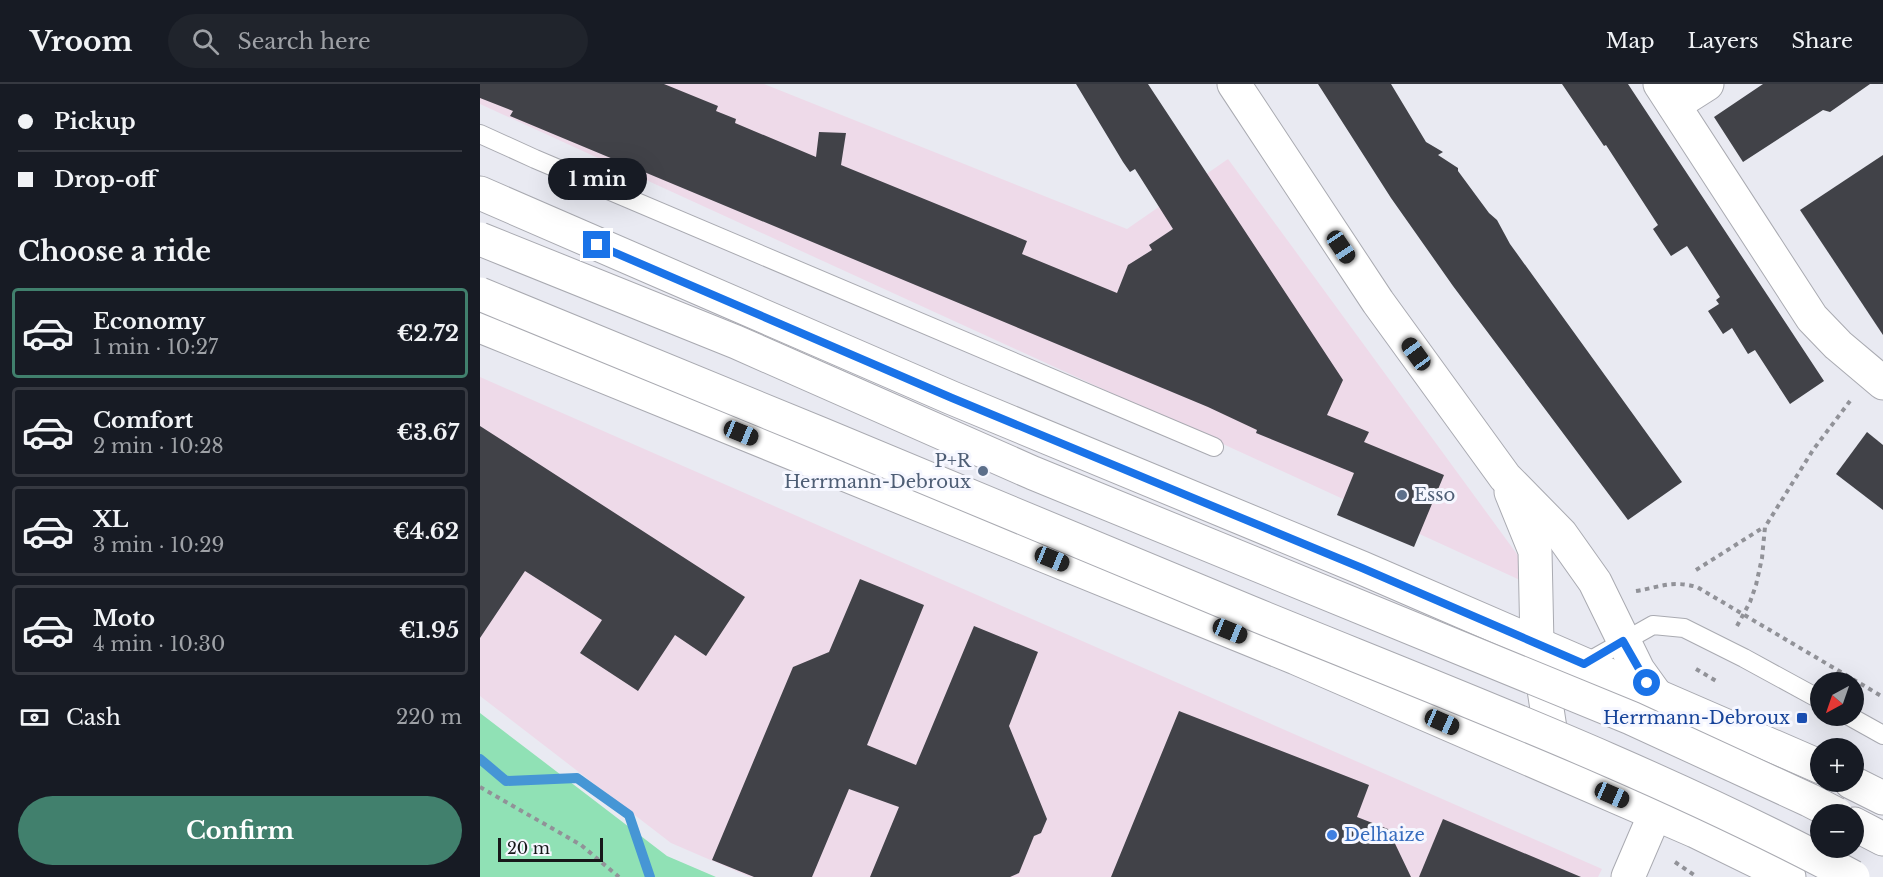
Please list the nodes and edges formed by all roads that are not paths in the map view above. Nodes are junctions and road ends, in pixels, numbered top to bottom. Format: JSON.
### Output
{"nodes":[{"id":1,"x":1234,"y":84,"type":"edge"},
{"id":2,"x":1707,"y":84,"type":"edge"},
{"id":3,"x":1667,"y":95,"type":"edge"},
{"id":4,"x":480,"y":134,"type":"edge"},
{"id":5,"x":480,"y":193,"type":"edge"},
{"id":6,"x":480,"y":239,"type":"edge"},
{"id":7,"x":480,"y":294,"type":"edge"},
{"id":8,"x":480,"y":326,"type":"edge"},
{"id":9,"x":1869,"y":389,"type":"edge"},
{"id":10,"x":1214,"y":447,"type":"dead end"},
{"id":11,"x":1505,"y":477,"type":"junction"},
{"id":12,"x":1623,"y":641,"type":"junction"},
{"id":13,"x":1537,"y":644,"type":"junction"},
{"id":14,"x":1584,"y":664,"type":"junction"},
{"id":15,"x":1810,"y":694,"type":"edge"},
{"id":16,"x":1656,"y":695,"type":"junction"},
{"id":17,"x":1864,"y":725,"type":"edge"},
{"id":18,"x":1883,"y":735,"type":"edge"},
{"id":19,"x":1810,"y":762,"type":"edge"},
{"id":20,"x":1556,"y":771,"type":"junction"},
{"id":21,"x":1864,"y":788,"type":"edge"},
{"id":22,"x":1883,"y":798,"type":"edge"},
{"id":23,"x":1817,"y":804,"type":"edge"},
{"id":24,"x":1655,"y":814,"type":"junction"},
{"id":25,"x":1864,"y":829,"type":"edge"},
{"id":26,"x":1883,"y":839,"type":"edge"},
{"id":27,"x":1628,"y":877,"type":"edge"},
{"id":28,"x":1789,"y":877,"type":"edge"},
{"id":29,"x":1852,"y":877,"type":"edge"}],
"edges":[{"from":1,"to":11,"type":"main road"},
{"from":2,"to":3,"type":"main road"},
{"from":3,"to":9,"type":"main road"},
{"from":4,"to":10,"type":"lane"},
{"from":5,"to":13,"type":"main road"},
{"from":6,"to":23,"type":"main road","bridge":true},
{"from":7,"to":29,"type":"main road","bridge":true},
{"from":8,"to":20,"type":"main road"},
{"from":11,"to":12,"type":"main road"},
{"from":11,"to":13,"type":"main road"},
{"from":12,"to":14,"type":"lane"},
{"from":12,"to":15,"type":"lane"},
{"from":12,"to":16,"type":"main road"},
{"from":13,"to":14,"type":"main road"},
{"from":13,"to":20,"type":"main road"},
{"from":14,"to":16,"type":"main road"},
{"from":16,"to":19,"type":"main road"},
{"from":17,"to":18,"type":"lane"},
{"from":20,"to":24,"type":"main road"},
{"from":21,"to":22,"type":"main road"},
{"from":24,"to":27,"type":"main road"},
{"from":24,"to":28,"type":"main road"},
{"from":25,"to":26,"type":"main road"}]}
